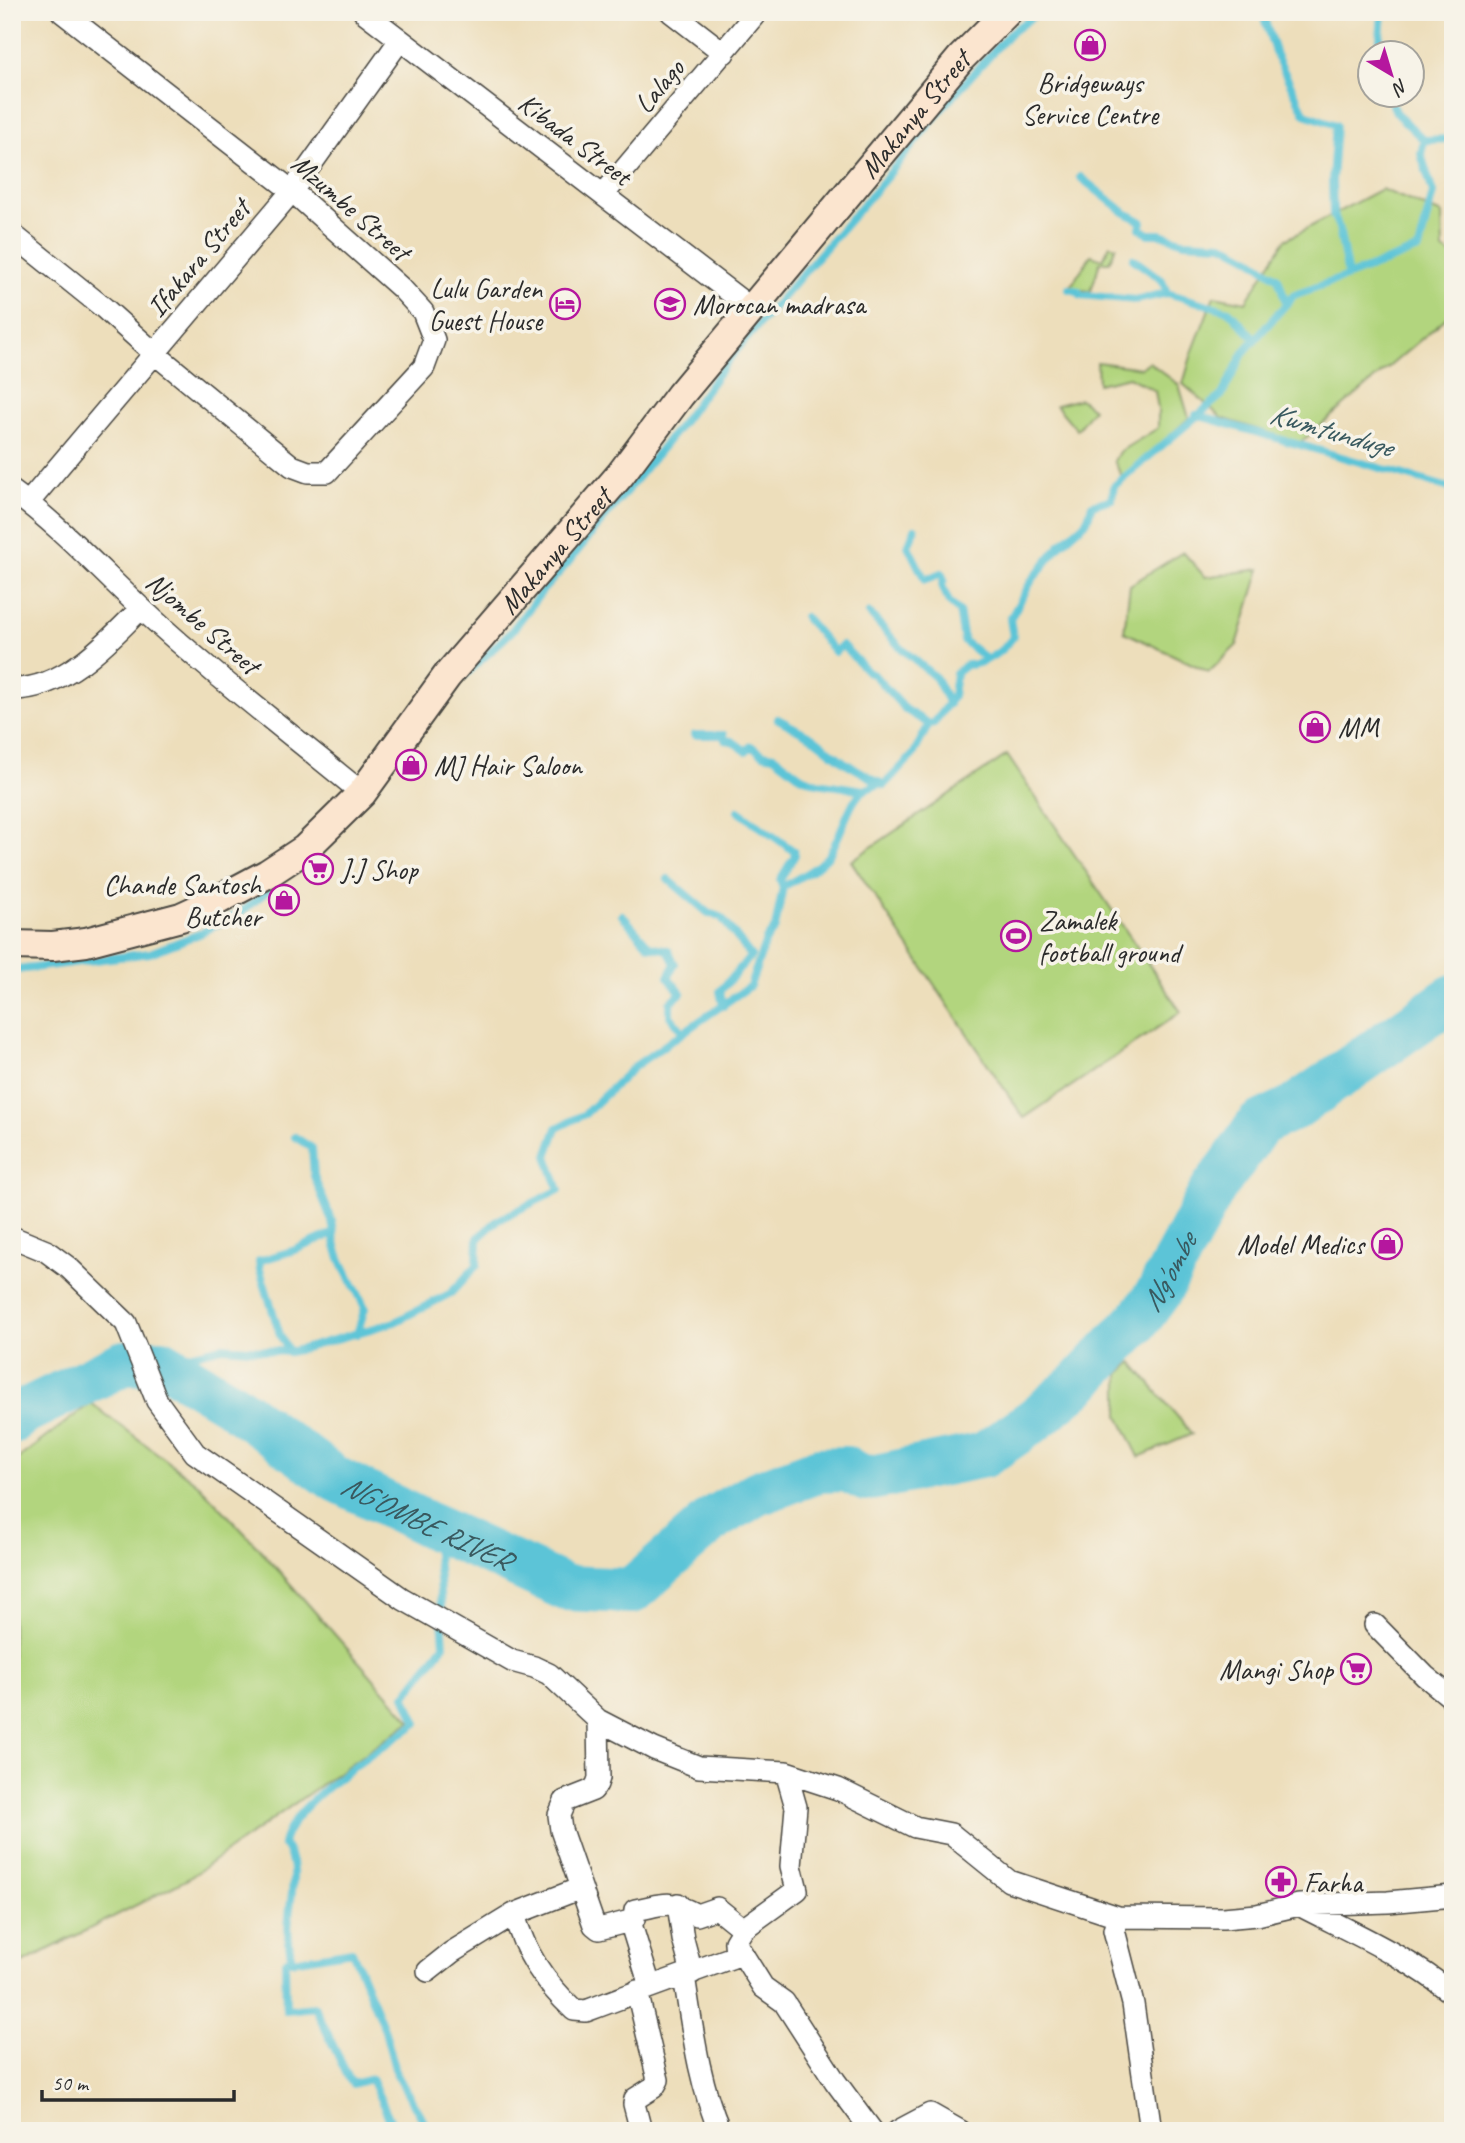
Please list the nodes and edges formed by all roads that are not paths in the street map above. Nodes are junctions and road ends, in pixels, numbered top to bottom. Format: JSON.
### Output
{"nodes":[{"id":1,"x":62,"y":12,"type":"edge"},
{"id":2,"x":364,"y":12,"type":"edge"},
{"id":3,"x":671,"y":12,"type":"edge"},
{"id":4,"x":757,"y":12,"type":"edge"},
{"id":5,"x":1007,"y":12,"type":"edge"},
{"id":6,"x":400,"y":40,"type":"junction"},
{"id":7,"x":724,"y":53,"type":"junction"},
{"id":8,"x":292,"y":191,"type":"junction"},
{"id":9,"x":603,"y":195,"type":"junction"},
{"id":10,"x":12,"y":234,"type":"edge"},
{"id":11,"x":752,"y":309,"type":"junction"},
{"id":12,"x":154,"y":353,"type":"junction"},
{"id":13,"x":20,"y":497,"type":"edge"},
{"id":14,"x":141,"y":608,"type":"junction"},
{"id":15,"x":12,"y":689,"type":"edge"},
{"id":16,"x":362,"y":793,"type":"junction"},
{"id":17,"x":12,"y":945,"type":"edge"},
{"id":18,"x":12,"y":1237,"type":"edge"},
{"id":19,"x":1376,"y":1625,"type":"dead end"},
{"id":20,"x":1453,"y":1699,"type":"edge"},
{"id":21,"x":598,"y":1720,"type":"junction"},
{"id":22,"x":786,"y":1772,"type":"junction"},
{"id":23,"x":581,"y":1888,"type":"junction"},
{"id":24,"x":1453,"y":1896,"type":"edge"},
{"id":25,"x":678,"y":1904,"type":"junction"},
{"id":26,"x":1299,"y":1905,"type":"junction"},
{"id":27,"x":514,"y":1914,"type":"junction"},
{"id":28,"x":1118,"y":1917,"type":"junction"},
{"id":29,"x":631,"y":1920,"type":"junction"},
{"id":30,"x":739,"y":1936,"type":"junction"},
{"id":31,"x":428,"y":1971,"type":"dead end"},
{"id":32,"x":688,"y":1975,"type":"junction"},
{"id":33,"x":644,"y":1989,"type":"junction"},
{"id":34,"x":1453,"y":1994,"type":"edge"},
{"id":35,"x":640,"y":2131,"type":"edge"},
{"id":36,"x":720,"y":2131,"type":"edge"},
{"id":37,"x":872,"y":2131,"type":"edge"},
{"id":38,"x":898,"y":2131,"type":"edge"},
{"id":39,"x":960,"y":2131,"type":"edge"},
{"id":40,"x":1151,"y":2131,"type":"edge"}],
"edges":[{"from":1,"to":8,"type":"street","name":"Mzumbe Street"},
{"from":2,"to":6,"type":"street","name":"Kibada Street"},
{"from":3,"to":7,"type":"street"},
{"from":4,"to":7,"type":"street","name":"Lalago"},
{"from":5,"to":11,"type":"street","name":"Makanya Street"},
{"from":6,"to":8,"type":"street","name":"Ifakara Street"},
{"from":6,"to":9,"type":"street","name":"Kibada Street"},
{"from":7,"to":9,"type":"street","name":"Lalago"},
{"from":8,"to":12,"type":"street","name":"Ifakara Street"},
{"from":8,"to":12,"type":"street","name":"Mzumbe Street"},
{"from":9,"to":11,"type":"street","name":"Kibada Street"},
{"from":10,"to":12,"type":"street","name":"Mzumbe Street"},
{"from":11,"to":16,"type":"street","name":"Makanya Street"},
{"from":12,"to":13,"type":"street","name":"Ifakara Street"},
{"from":13,"to":14,"type":"street","name":"Njombe Street"},
{"from":14,"to":15,"type":"street"},
{"from":14,"to":16,"type":"street","name":"Njombe Street"},
{"from":16,"to":17,"type":"street","name":"Makanya Street"},
{"from":18,"to":21,"type":"street"},
{"from":19,"to":20,"type":"street"},
{"from":21,"to":22,"type":"street"},
{"from":21,"to":23,"type":"street"},
{"from":22,"to":28,"type":"street"},
{"from":22,"to":30,"type":"street"},
{"from":23,"to":27,"type":"street"},
{"from":23,"to":29,"type":"street"},
{"from":24,"to":26,"type":"street"},
{"from":25,"to":29,"type":"street"},
{"from":25,"to":30,"type":"street"},
{"from":25,"to":32,"type":"street"},
{"from":26,"to":28,"type":"street"},
{"from":26,"to":34,"type":"street"},
{"from":27,"to":31,"type":"street"},
{"from":27,"to":33,"type":"street"},
{"from":28,"to":40,"type":"street"},
{"from":29,"to":33,"type":"street"},
{"from":30,"to":32,"type":"street"},
{"from":30,"to":37,"type":"street"},
{"from":32,"to":33,"type":"street"},
{"from":32,"to":36,"type":"street"},
{"from":33,"to":35,"type":"street"},
{"from":38,"to":39,"type":"street"}]}
